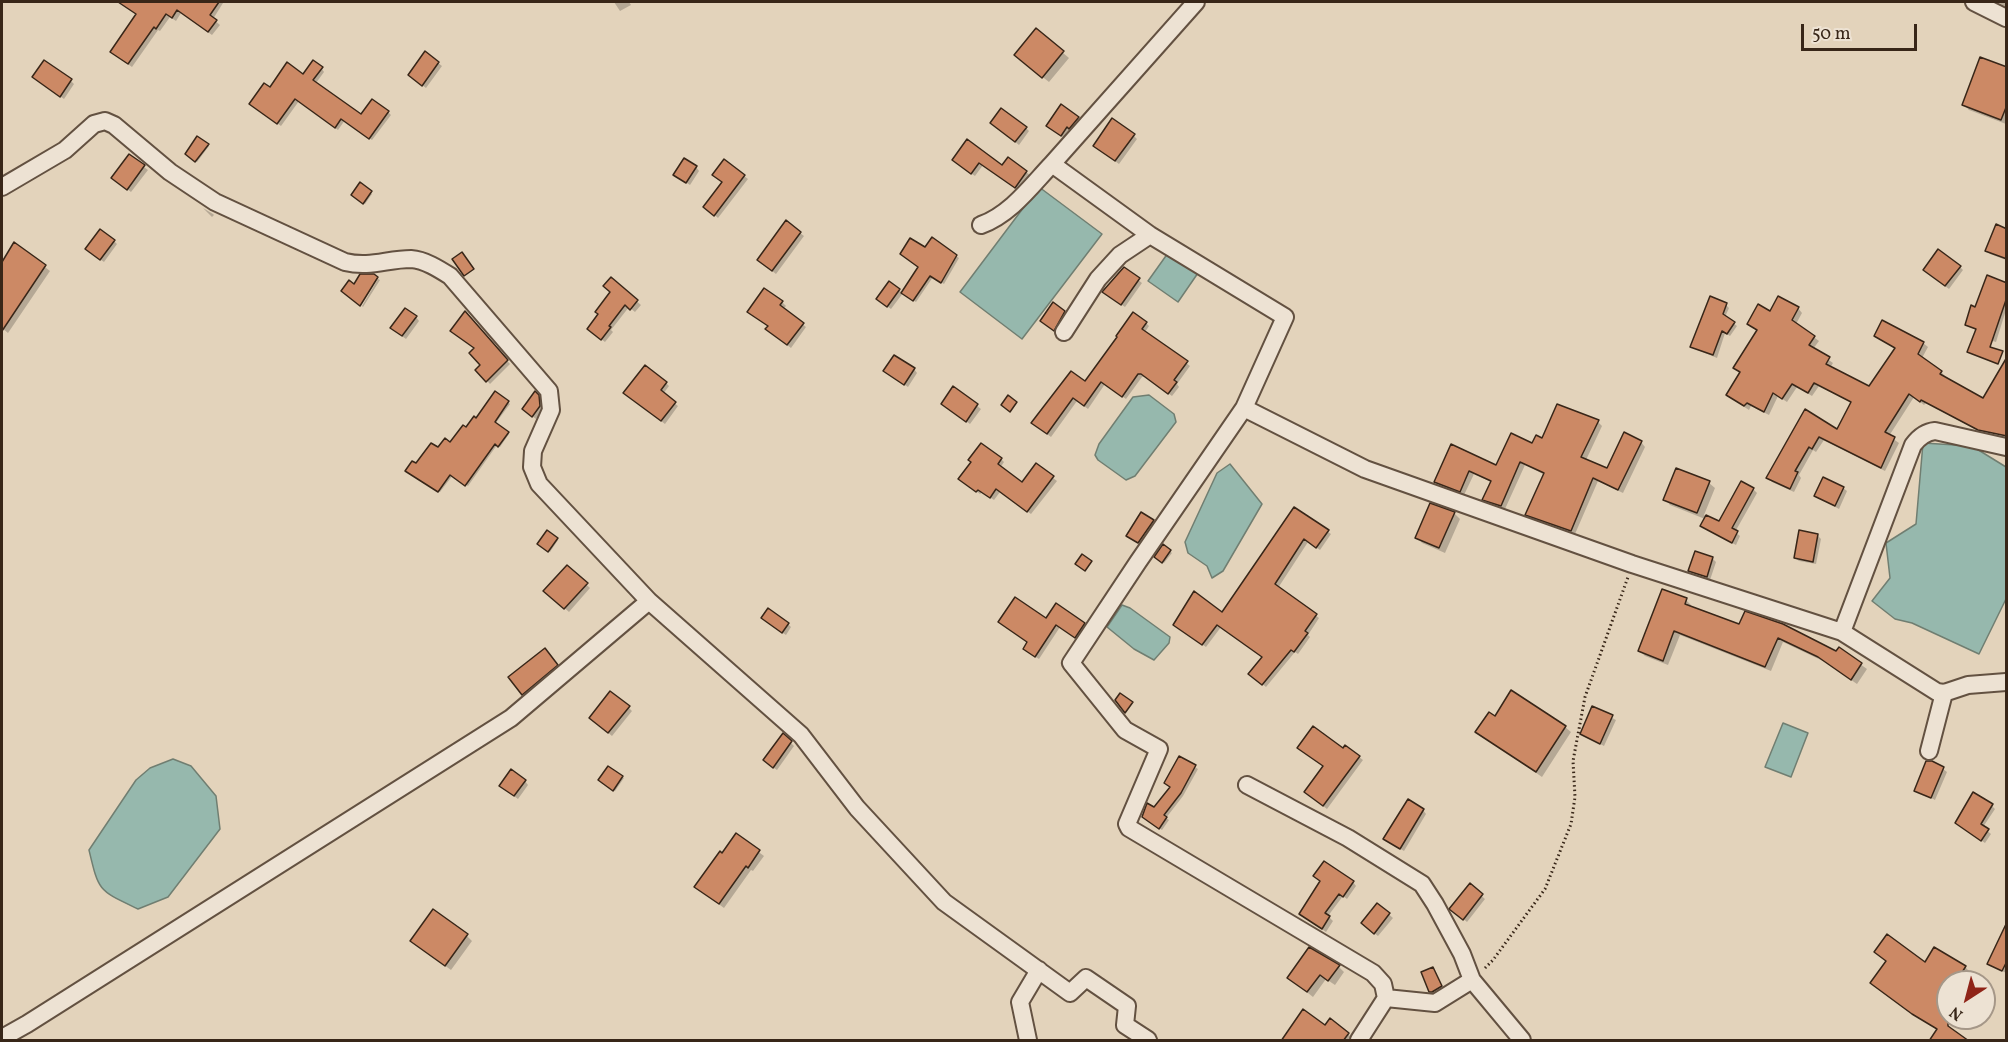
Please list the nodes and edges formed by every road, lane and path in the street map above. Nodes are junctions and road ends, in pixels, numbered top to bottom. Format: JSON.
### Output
{"nodes":[{"id":1,"x":1196,"y":2,"type":"edge"},
{"id":2,"x":1974,"y":2,"type":"edge"},
{"id":3,"x":2007,"y":18,"type":"edge"},
{"id":4,"x":1052,"y":164,"type":"junction"},
{"id":5,"x":2,"y":187,"type":"edge"},
{"id":6,"x":981,"y":225,"type":"dead end"},
{"id":7,"x":1150,"y":235,"type":"junction"},
{"id":8,"x":1064,"y":332,"type":"dead end"},
{"id":9,"x":1244,"y":408,"type":"junction"},
{"id":10,"x":2007,"y":447,"type":"edge"},
{"id":11,"x":1632,"y":564,"type":"junction"},
{"id":12,"x":649,"y":601,"type":"junction"},
{"id":13,"x":1842,"y":632,"type":"junction"},
{"id":14,"x":2007,"y":682,"type":"edge"},
{"id":15,"x":1944,"y":693,"type":"junction"},
{"id":16,"x":1929,"y":751,"type":"dead end"},
{"id":17,"x":1247,"y":785,"type":"dead end"},
{"id":18,"x":1039,"y":970,"type":"junction"},
{"id":19,"x":1472,"y":980,"type":"junction"},
{"id":20,"x":1386,"y":998,"type":"junction"},
{"id":21,"x":2,"y":1038,"type":"edge"},
{"id":22,"x":1028,"y":1041,"type":"edge"},
{"id":23,"x":1148,"y":1041,"type":"edge"},
{"id":24,"x":1359,"y":1041,"type":"edge"},
{"id":25,"x":1522,"y":1041,"type":"edge"}],
"edges":[{"from":1,"to":4,"type":"street"},
{"from":2,"to":3,"type":"street"},
{"from":4,"to":6,"type":"street"},
{"from":4,"to":7,"type":"street"},
{"from":5,"to":12,"type":"street"},
{"from":7,"to":8,"type":"street"},
{"from":7,"to":9,"type":"street"},
{"from":9,"to":11,"type":"street"},
{"from":9,"to":20,"type":"street"},
{"from":10,"to":13,"type":"street"},
{"from":11,"to":13,"type":"street"},
{"from":11,"to":19,"type":"path"},
{"from":12,"to":18,"type":"street"},
{"from":12,"to":21,"type":"street"},
{"from":13,"to":15,"type":"street"},
{"from":14,"to":15,"type":"street"},
{"from":15,"to":16,"type":"street"},
{"from":17,"to":19,"type":"street"},
{"from":18,"to":22,"type":"street"},
{"from":18,"to":23,"type":"street"},
{"from":19,"to":20,"type":"street"},
{"from":19,"to":25,"type":"street"},
{"from":20,"to":24,"type":"street"}]}
